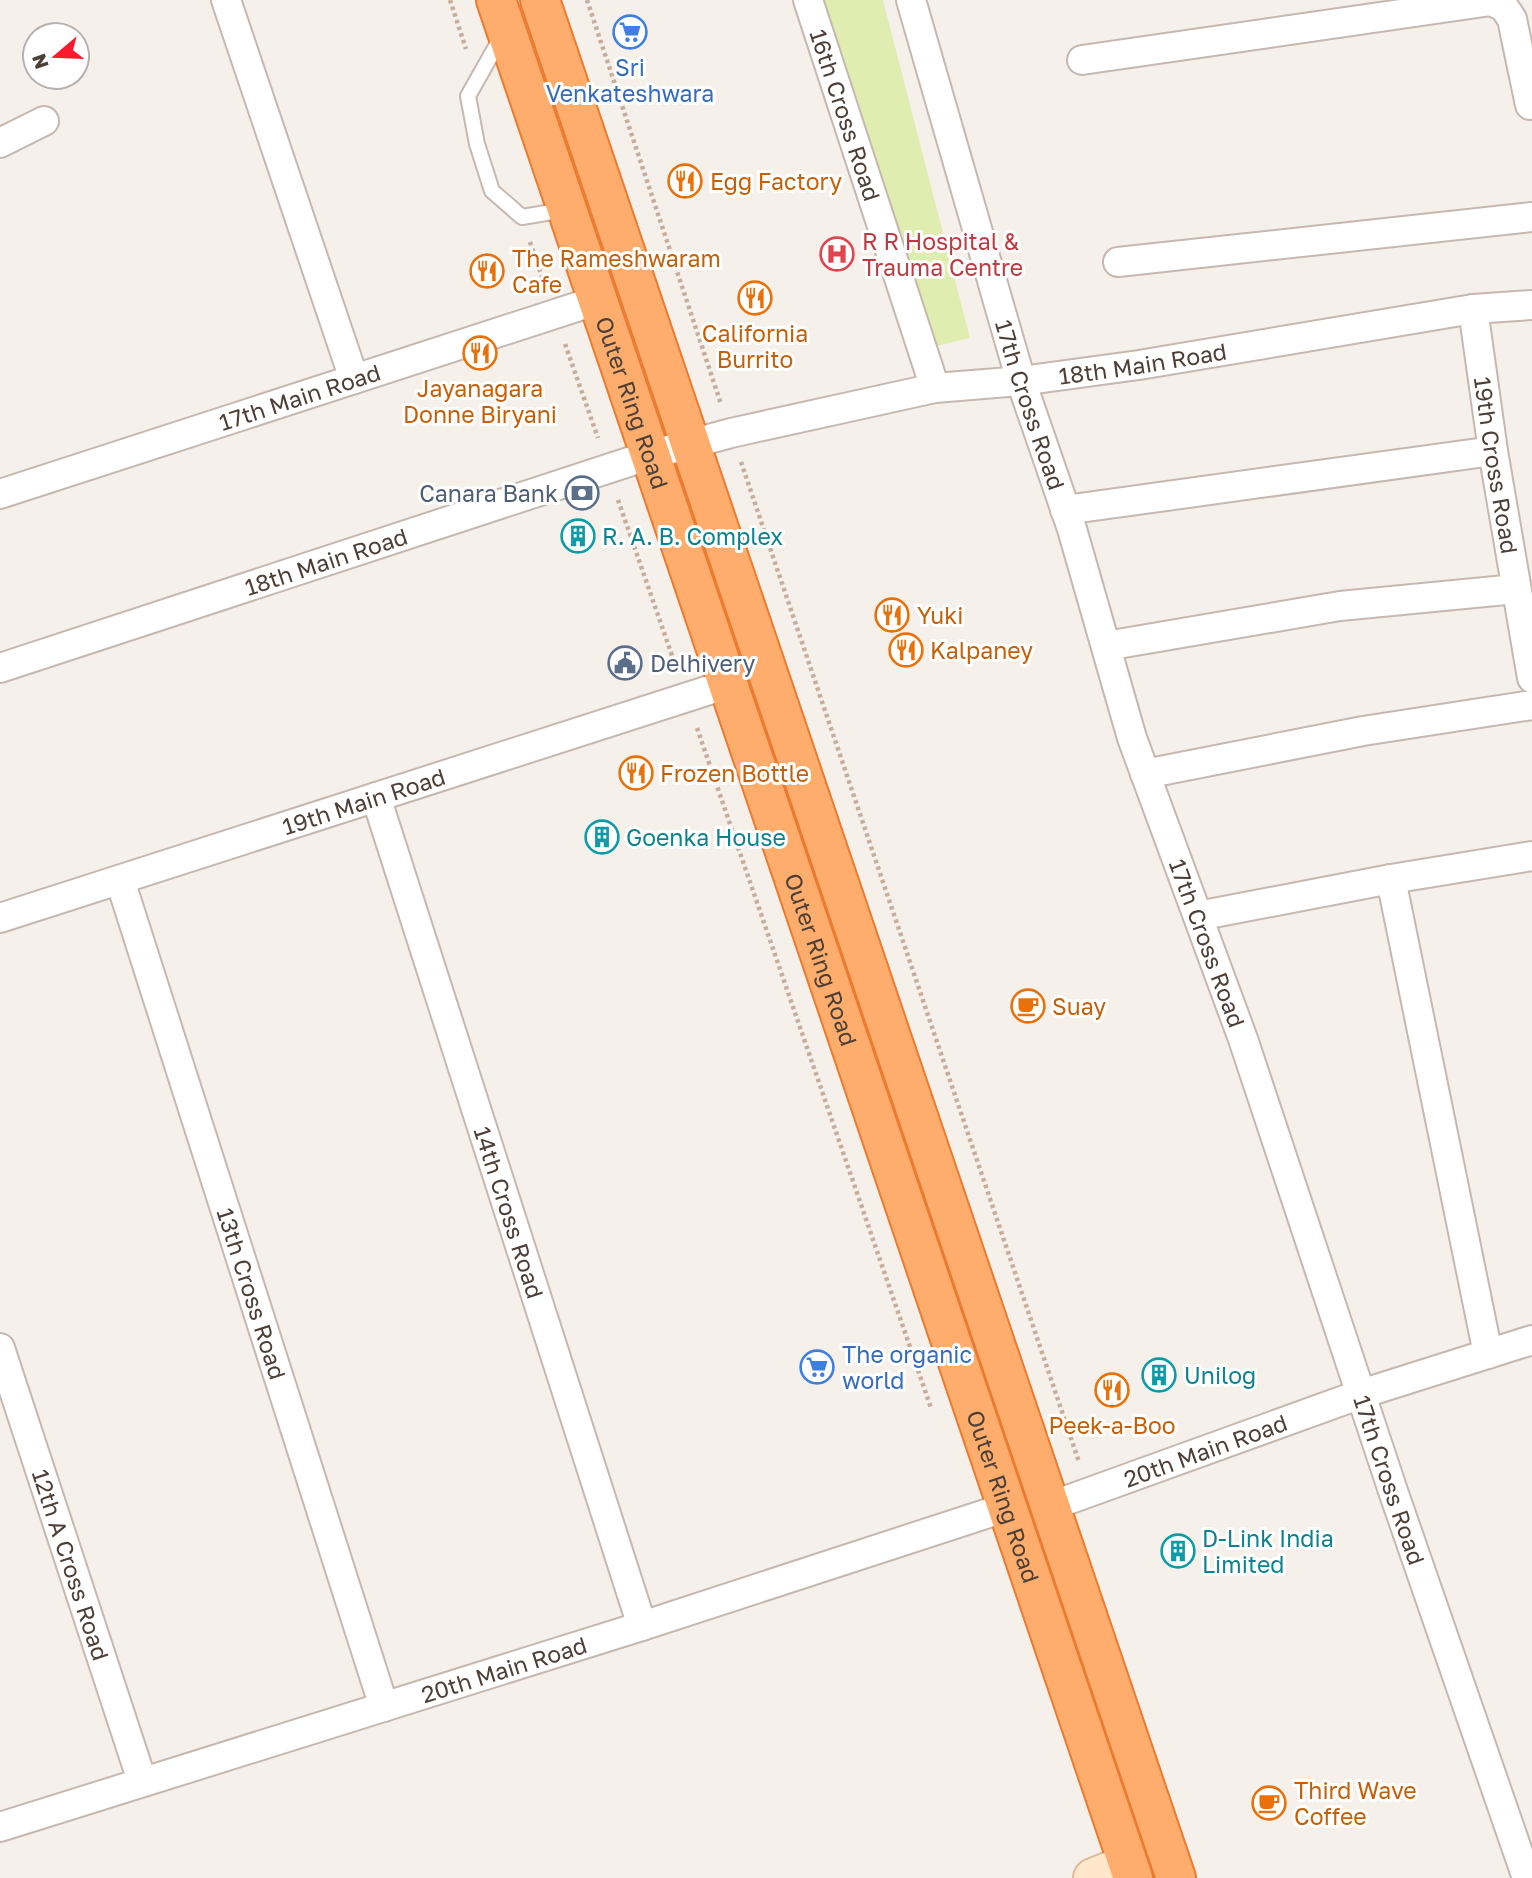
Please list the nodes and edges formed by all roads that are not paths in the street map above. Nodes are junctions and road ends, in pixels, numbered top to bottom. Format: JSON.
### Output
{"nodes":[{"id":1,"x":226,"y":0,"type":"edge"},
{"id":2,"x":540,"y":0,"type":"edge"},
{"id":3,"x":808,"y":0,"type":"edge"},
{"id":4,"x":911,"y":0,"type":"edge"},
{"id":5,"x":501,"y":14,"type":"edge"},
{"id":6,"x":1082,"y":60,"type":"dead end"},
{"id":7,"x":1531,"y":109,"type":"edge"},
{"id":8,"x":44,"y":121,"type":"dead end"},
{"id":9,"x":0,"y":143,"type":"edge"},
{"id":10,"x":568,"y":210,"type":"junction"},
{"id":11,"x":1532,"y":217,"type":"edge"},
{"id":12,"x":1118,"y":262,"type":"dead end"},
{"id":13,"x":598,"y":300,"type":"junction"},
{"id":14,"x":1532,"y":305,"type":"edge"},
{"id":15,"x":1473,"y":309,"type":"junction"},
{"id":16,"x":354,"y":379,"type":"junction"},
{"id":17,"x":1021,"y":381,"type":"junction"},
{"id":18,"x":935,"y":388,"type":"junction"},
{"id":19,"x":692,"y":444,"type":"junction"},
{"id":20,"x":1493,"y":451,"type":"junction"},
{"id":21,"x":650,"y":455,"type":"junction"},
{"id":22,"x":0,"y":494,"type":"edge"},
{"id":23,"x":1065,"y":510,"type":"junction"},
{"id":24,"x":1516,"y":589,"type":"junction"},
{"id":25,"x":1528,"y":634,"type":"edge"},
{"id":26,"x":1106,"y":646,"type":"junction"},
{"id":27,"x":0,"y":668,"type":"edge"},
{"id":28,"x":1532,"y":678,"type":"edge"},
{"id":29,"x":728,"y":684,"type":"junction"},
{"id":30,"x":1532,"y":705,"type":"edge"},
{"id":31,"x":1145,"y":774,"type":"junction"},
{"id":32,"x":376,"y":797,"type":"junction"},
{"id":33,"x":1532,"y":856,"type":"edge"},
{"id":34,"x":1391,"y":879,"type":"junction"},
{"id":35,"x":120,"y":880,"type":"junction"},
{"id":36,"x":1198,"y":916,"type":"junction"},
{"id":37,"x":0,"y":918,"type":"edge"},
{"id":38,"x":1532,"y":1340,"type":"edge"},
{"id":39,"x":0,"y":1348,"type":"edge"},
{"id":40,"x":1488,"y":1353,"type":"junction"},
{"id":41,"x":1362,"y":1394,"type":"junction"},
{"id":42,"x":1051,"y":1506,"type":"junction"},
{"id":43,"x":1007,"y":1507,"type":"junction"},
{"id":44,"x":642,"y":1626,"type":"junction"},
{"id":45,"x":384,"y":1707,"type":"junction"},
{"id":46,"x":142,"y":1781,"type":"junction"},
{"id":47,"x":0,"y":1827,"type":"edge"},
{"id":48,"x":1130,"y":1871,"type":"edge"},
{"id":49,"x":1176,"y":1876,"type":"edge"},
{"id":50,"x":1093,"y":1878,"type":"edge"},
{"id":51,"x":1527,"y":1878,"type":"edge"}],
"edges":[{"from":1,"to":16,"type":"street"},
{"from":2,"to":19,"type":"highway","name":"Outer Ring Road"},
{"from":3,"to":18,"type":"street","name":"16th Cross Road"},
{"from":4,"to":17,"type":"street","name":"17th Cross Road"},
{"from":5,"to":10,"type":"highway","name":"Outer Ring Road"},
{"from":5,"to":10,"type":"lane"},
{"from":6,"to":7,"type":"street"},
{"from":8,"to":9,"type":"street"},
{"from":10,"to":13,"type":"highway","name":"Outer Ring Road"},
{"from":11,"to":12,"type":"street"},
{"from":13,"to":16,"type":"street","name":"17th Main Road"},
{"from":13,"to":21,"type":"highway","name":"Outer Ring Road"},
{"from":14,"to":15,"type":"street"},
{"from":15,"to":17,"type":"street","name":"18th Main Road"},
{"from":15,"to":20,"type":"street","name":"19th Cross Road"},
{"from":16,"to":22,"type":"street","name":"17th Main Road"},
{"from":17,"to":18,"type":"street","name":"18th Main Road"},
{"from":17,"to":23,"type":"street","name":"17th Cross Road"},
{"from":18,"to":19,"type":"street","name":"18th Main Road"},
{"from":19,"to":21,"type":"street","name":"18th Main Road"},
{"from":19,"to":42,"type":"highway","name":"Outer Ring Road"},
{"from":20,"to":23,"type":"street"},
{"from":20,"to":24,"type":"street","name":"19th Cross Road"},
{"from":21,"to":27,"type":"street","name":"18th Main Road"},
{"from":21,"to":29,"type":"highway","name":"Outer Ring Road"},
{"from":23,"to":26,"type":"street","name":"17th Cross Road"},
{"from":24,"to":25,"type":"street","name":"19th Cross Road"},
{"from":24,"to":26,"type":"street"},
{"from":25,"to":28,"type":"street","name":"19th Cross Road"},
{"from":26,"to":31,"type":"street","name":"17th Cross Road"},
{"from":29,"to":32,"type":"street","name":"19th Main Road"},
{"from":29,"to":43,"type":"highway","name":"Outer Ring Road"},
{"from":30,"to":31,"type":"street"},
{"from":31,"to":36,"type":"street","name":"17th Cross Road"},
{"from":32,"to":35,"type":"street","name":"19th Main Road"},
{"from":32,"to":44,"type":"street","name":"14th Cross Road"},
{"from":33,"to":34,"type":"street"},
{"from":34,"to":36,"type":"street"},
{"from":34,"to":40,"type":"street"},
{"from":35,"to":37,"type":"street","name":"19th Main Road"},
{"from":35,"to":45,"type":"street","name":"13th Cross Road"},
{"from":36,"to":41,"type":"street","name":"17th Cross Road"},
{"from":38,"to":40,"type":"street","name":"20th Main Road"},
{"from":39,"to":46,"type":"street","name":"12th A Cross Road"},
{"from":40,"to":41,"type":"street","name":"20th Main Road"},
{"from":41,"to":42,"type":"street","name":"20th Main Road"},
{"from":41,"to":51,"type":"street","name":"17th Cross Road"},
{"from":42,"to":49,"type":"highway","name":"Outer Ring Road"},
{"from":43,"to":44,"type":"street","name":"20th Main Road"},
{"from":43,"to":48,"type":"highway","name":"Outer Ring Road"},
{"from":44,"to":45,"type":"street","name":"20th Main Road"},
{"from":45,"to":46,"type":"street","name":"20th Main Road"},
{"from":46,"to":47,"type":"street","name":"20th Main Road"},
{"from":48,"to":50,"type":"street"}]}
